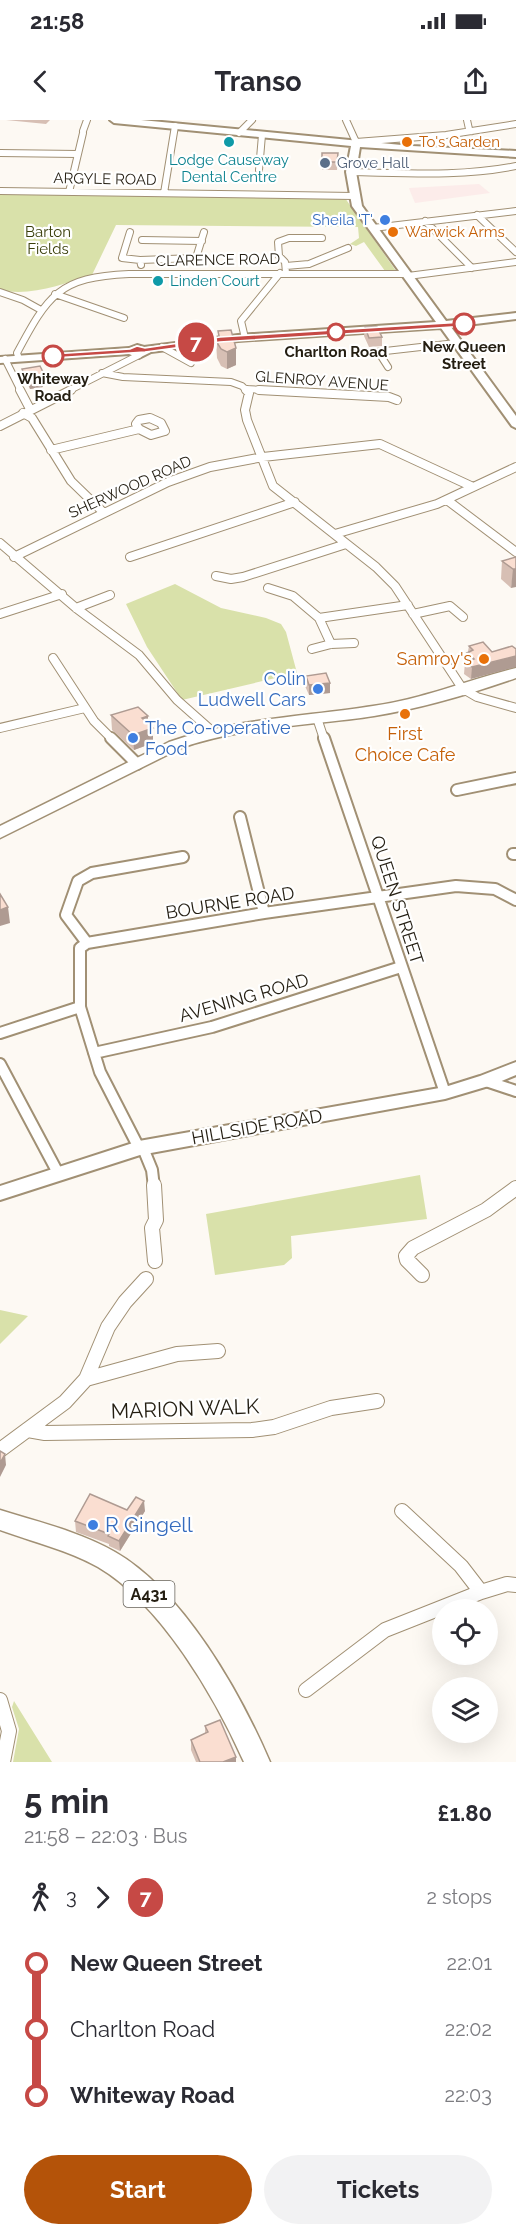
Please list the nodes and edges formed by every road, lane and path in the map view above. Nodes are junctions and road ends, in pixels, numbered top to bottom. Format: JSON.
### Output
{"nodes":[{"id":1,"x":87,"y":120,"type":"edge"},
{"id":2,"x":114,"y":120,"type":"edge"},
{"id":3,"x":252,"y":120,"type":"edge"},
{"id":4,"x":346,"y":120,"type":"edge"},
{"id":5,"x":467,"y":120,"type":"edge"},
{"id":6,"x":516,"y":124,"type":"edge"},
{"id":7,"x":175,"y":126,"type":"junction"},
{"id":8,"x":472,"y":131,"type":"junction"},
{"id":9,"x":239,"y":133,"type":"junction"},
{"id":10,"x":262,"y":135,"type":"junction"},
{"id":11,"x":356,"y":142,"type":"junction"},
{"id":12,"x":0,"y":153,"type":"edge"},
{"id":13,"x":77,"y":154,"type":"junction"},
{"id":14,"x":516,"y":154,"type":"edge"},
{"id":15,"x":516,"y":166,"type":"edge"},
{"id":16,"x":259,"y":170,"type":"dead end"},
{"id":17,"x":351,"y":172,"type":"junction"},
{"id":18,"x":0,"y":191,"type":"edge"},
{"id":19,"x":69,"y":192,"type":"junction"},
{"id":20,"x":164,"y":193,"type":"junction"},
{"id":21,"x":354,"y":196,"type":"junction"},
{"id":22,"x":516,"y":211,"type":"edge"},
{"id":23,"x":477,"y":215,"type":"junction"},
{"id":24,"x":425,"y":221,"type":"junction"},
{"id":25,"x":374,"y":228,"type":"junction"},
{"id":26,"x":130,"y":232,"type":"dead end"},
{"id":27,"x":204,"y":232,"type":"dead end"},
{"id":28,"x":322,"y":238,"type":"dead end"},
{"id":29,"x":142,"y":240,"type":"dead end"},
{"id":30,"x":202,"y":241,"type":"junction"},
{"id":31,"x":348,"y":248,"type":"dead end"},
{"id":32,"x":516,"y":252,"type":"edge"},
{"id":33,"x":140,"y":260,"type":"junction"},
{"id":34,"x":516,"y":261,"type":"edge"},
{"id":35,"x":472,"y":268,"type":"junction"},
{"id":36,"x":284,"y":270,"type":"junction"},
{"id":37,"x":141,"y":274,"type":"junction"},
{"id":38,"x":407,"y":275,"type":"junction"},
{"id":39,"x":0,"y":292,"type":"edge"},
{"id":40,"x":55,"y":294,"type":"junction"},
{"id":41,"x":40,"y":310,"type":"junction"},
{"id":42,"x":516,"y":316,"type":"edge"},
{"id":43,"x":124,"y":318,"type":"dead end"},
{"id":44,"x":444,"y":326,"type":"junction"},
{"id":45,"x":246,"y":338,"type":"junction"},
{"id":46,"x":456,"y":343,"type":"junction"},
{"id":47,"x":162,"y":347,"type":"junction"},
{"id":48,"x":139,"y":352,"type":"junction"},
{"id":49,"x":379,"y":353,"type":"junction"},
{"id":50,"x":359,"y":354,"type":"dead end"},
{"id":51,"x":75,"y":355,"type":"junction"},
{"id":52,"x":18,"y":356,"type":"junction"},
{"id":53,"x":2,"y":359,"type":"edge"},
{"id":54,"x":191,"y":363,"type":"dead end"},
{"id":55,"x":388,"y":366,"type":"dead end"},
{"id":56,"x":102,"y":373,"type":"junction"},
{"id":57,"x":246,"y":389,"type":"junction"},
{"id":58,"x":397,"y":400,"type":"dead end"},
{"id":59,"x":511,"y":410,"type":"edge"},
{"id":60,"x":26,"y":411,"type":"junction"},
{"id":61,"x":516,"y":423,"type":"edge"},
{"id":62,"x":0,"y":426,"type":"edge"},
{"id":63,"x":139,"y":429,"type":"dead end"},
{"id":64,"x":51,"y":450,"type":"junction"},
{"id":65,"x":263,"y":457,"type":"junction"},
{"id":66,"x":516,"y":467,"type":"edge"},
{"id":67,"x":473,"y":487,"type":"junction"},
{"id":68,"x":447,"y":500,"type":"junction"},
{"id":69,"x":295,"y":502,"type":"junction"},
{"id":70,"x":103,"y":512,"type":"junction"},
{"id":71,"x":335,"y":534,"type":"junction"},
{"id":72,"x":0,"y":543,"type":"edge"},
{"id":73,"x":346,"y":544,"type":"junction"},
{"id":74,"x":516,"y":552,"type":"edge"},
{"id":75,"x":14,"y":557,"type":"junction"},
{"id":76,"x":130,"y":557,"type":"dead end"},
{"id":77,"x":216,"y":576,"type":"dead end"},
{"id":78,"x":268,"y":588,"type":"dead end"},
{"id":79,"x":62,"y":594,"type":"junction"},
{"id":80,"x":110,"y":595,"type":"dead end"},
{"id":81,"x":76,"y":608,"type":"junction"},
{"id":82,"x":411,"y":609,"type":"junction"},
{"id":83,"x":0,"y":614,"type":"edge"},
{"id":84,"x":463,"y":617,"type":"dead end"},
{"id":85,"x":319,"y":618,"type":"junction"},
{"id":86,"x":354,"y":643,"type":"dead end"},
{"id":87,"x":331,"y":644,"type":"junction"},
{"id":88,"x":312,"y":649,"type":"dead end"},
{"id":89,"x":53,"y":658,"type":"dead end"},
{"id":90,"x":516,"y":673,"type":"edge"},
{"id":91,"x":464,"y":690,"type":"junction"},
{"id":92,"x":85,"y":708,"type":"junction"},
{"id":93,"x":516,"y":708,"type":"edge"},
{"id":94,"x":317,"y":718,"type":"junction"},
{"id":95,"x":0,"y":728,"type":"edge"},
{"id":96,"x":212,"y":731,"type":"junction"},
{"id":97,"x":137,"y":764,"type":"junction"},
{"id":98,"x":516,"y":778,"type":"edge"},
{"id":99,"x":457,"y":790,"type":"dead end"},
{"id":100,"x":240,"y":818,"type":"dead end"},
{"id":101,"x":0,"y":833,"type":"edge"},
{"id":102,"x":183,"y":857,"type":"dead end"},
{"id":103,"x":379,"y":897,"type":"junction"},
{"id":104,"x":516,"y":900,"type":"edge"},
{"id":105,"x":264,"y":913,"type":"junction"},
{"id":106,"x":87,"y":943,"type":"junction"},
{"id":107,"x":401,"y":967,"type":"junction"},
{"id":108,"x":80,"y":1007,"type":"junction"},
{"id":109,"x":0,"y":1033,"type":"edge"},
{"id":110,"x":94,"y":1053,"type":"junction"},
{"id":111,"x":0,"y":1064,"type":"edge"},
{"id":112,"x":516,"y":1068,"type":"edge"},
{"id":113,"x":486,"y":1081,"type":"junction"},
{"id":114,"x":516,"y":1090,"type":"edge"},
{"id":115,"x":445,"y":1093,"type":"junction"},
{"id":116,"x":141,"y":1148,"type":"junction"},
{"id":117,"x":58,"y":1173,"type":"junction"},
{"id":118,"x":516,"y":1188,"type":"edge"},
{"id":119,"x":0,"y":1192,"type":"edge"},
{"id":120,"x":155,"y":1261,"type":"dead end"},
{"id":121,"x":422,"y":1275,"type":"dead end"},
{"id":122,"x":146,"y":1279,"type":"dead end"},
{"id":123,"x":218,"y":1352,"type":"dead end"},
{"id":124,"x":86,"y":1379,"type":"junction"},
{"id":125,"x":377,"y":1401,"type":"dead end"},
{"id":126,"x":28,"y":1430,"type":"junction"},
{"id":127,"x":0,"y":1450,"type":"edge"},
{"id":128,"x":402,"y":1511,"type":"dead end"},
{"id":129,"x":0,"y":1520,"type":"edge"},
{"id":130,"x":516,"y":1585,"type":"edge"},
{"id":131,"x":482,"y":1592,"type":"junction"},
{"id":132,"x":306,"y":1690,"type":"dead end"},
{"id":133,"x":0,"y":1700,"type":"edge"},
{"id":134,"x":3,"y":1762,"type":"edge"},
{"id":135,"x":257,"y":1762,"type":"edge"}],
"edges":[{"from":1,"to":13,"type":"street"},
{"from":2,"to":7,"type":"street"},
{"from":3,"to":9,"type":"street"},
{"from":4,"to":11,"type":"street"},
{"from":5,"to":8,"type":"street"},
{"from":6,"to":8,"type":"street"},
{"from":7,"to":9,"type":"street"},
{"from":7,"to":20,"type":"street"},
{"from":8,"to":11,"type":"street"},
{"from":9,"to":10,"type":"street"},
{"from":10,"to":11,"type":"street"},
{"from":10,"to":16,"type":"street"},
{"from":11,"to":14,"type":"street"},
{"from":11,"to":17,"type":"street"},
{"from":12,"to":13,"type":"street"},
{"from":13,"to":19,"type":"street"},
{"from":15,"to":17,"type":"street"},
{"from":17,"to":21,"type":"street"},
{"from":18,"to":19,"type":"street","name":"ARGYLE ROAD"},
{"from":19,"to":20,"type":"street","name":"ARGYLE ROAD"},
{"from":20,"to":21,"type":"street","name":"ARGYLE ROAD"},
{"from":21,"to":25,"type":"street"},
{"from":22,"to":23,"type":"street"},
{"from":23,"to":24,"type":"street"},
{"from":23,"to":32,"type":"street"},
{"from":24,"to":25,"type":"street"},
{"from":24,"to":35,"type":"street"},
{"from":25,"to":38,"type":"street"},
{"from":26,"to":33,"type":"street"},
{"from":27,"to":30,"type":"street"},
{"from":28,"to":36,"type":"street"},
{"from":29,"to":30,"type":"street"},
{"from":30,"to":33,"type":"street"},
{"from":31,"to":36,"type":"street"},
{"from":33,"to":37,"type":"street"},
{"from":34,"to":35,"type":"street","name":"CLARENCE ROAD"},
{"from":35,"to":38,"type":"street","name":"CLARENCE ROAD"},
{"from":36,"to":37,"type":"street","name":"CLARENCE ROAD"},
{"from":36,"to":38,"type":"street","name":"CLARENCE ROAD"},
{"from":36,"to":45,"type":"street"},
{"from":37,"to":40,"type":"street","name":"CLARENCE ROAD"},
{"from":38,"to":44,"type":"street"},
{"from":39,"to":41,"type":"street"},
{"from":40,"to":41,"type":"street","name":"CLARENCE ROAD"},
{"from":40,"to":43,"type":"street"},
{"from":41,"to":52,"type":"street","name":"CLARENCE ROAD"},
{"from":42,"to":44,"type":"street"},
{"from":44,"to":45,"type":"street"},
{"from":44,"to":46,"type":"street"},
{"from":45,"to":47,"type":"street"},
{"from":46,"to":49,"type":"street"},
{"from":46,"to":59,"type":"street"},
{"from":47,"to":48,"type":"street"},
{"from":47,"to":54,"type":"street"},
{"from":48,"to":51,"type":"street"},
{"from":48,"to":56,"type":"street"},
{"from":49,"to":50,"type":"street"},
{"from":49,"to":55,"type":"street"},
{"from":51,"to":52,"type":"street"},
{"from":51,"to":53,"type":"street"},
{"from":52,"to":53,"type":"street"},
{"from":53,"to":60,"type":"street"},
{"from":56,"to":57,"type":"street","name":"GLENROY AVENUE"},
{"from":56,"to":60,"type":"street"},
{"from":57,"to":58,"type":"street","name":"GLENROY AVENUE"},
{"from":57,"to":65,"type":"street"},
{"from":59,"to":61,"type":"street"},
{"from":60,"to":62,"type":"street"},
{"from":60,"to":64,"type":"street"},
{"from":63,"to":64,"type":"street"},
{"from":64,"to":70,"type":"street"},
{"from":65,"to":67,"type":"street","name":"SHERWOOD ROAD"},
{"from":65,"to":69,"type":"street"},
{"from":65,"to":70,"type":"street","name":"SHERWOOD ROAD"},
{"from":66,"to":67,"type":"street"},
{"from":67,"to":68,"type":"street"},
{"from":68,"to":71,"type":"street"},
{"from":68,"to":74,"type":"street"},
{"from":69,"to":71,"type":"street"},
{"from":69,"to":76,"type":"street"},
{"from":70,"to":75,"type":"street","name":"SHERWOOD ROAD"},
{"from":71,"to":73,"type":"street"},
{"from":72,"to":75,"type":"street"},
{"from":73,"to":77,"type":"street"},
{"from":73,"to":82,"type":"street"},
{"from":75,"to":79,"type":"street"},
{"from":78,"to":85,"type":"street"},
{"from":79,"to":81,"type":"street"},
{"from":79,"to":83,"type":"street"},
{"from":80,"to":81,"type":"street"},
{"from":81,"to":96,"type":"street"},
{"from":82,"to":84,"type":"street"},
{"from":82,"to":85,"type":"street"},
{"from":82,"to":91,"type":"street"},
{"from":85,"to":87,"type":"street"},
{"from":86,"to":87,"type":"street"},
{"from":87,"to":88,"type":"street"},
{"from":89,"to":92,"type":"street"},
{"from":90,"to":91,"type":"main road"},
{"from":91,"to":93,"type":"street"},
{"from":91,"to":94,"type":"main road"},
{"from":92,"to":95,"type":"street"},
{"from":92,"to":97,"type":"street"},
{"from":94,"to":96,"type":"main road"},
{"from":94,"to":103,"type":"street","name":"QUEEN STREET"},
{"from":96,"to":97,"type":"main road"},
{"from":97,"to":101,"type":"main road"},
{"from":98,"to":99,"type":"street"},
{"from":100,"to":105,"type":"street"},
{"from":102,"to":106,"type":"street"},
{"from":103,"to":104,"type":"street","name":"BOURNE ROAD"},
{"from":103,"to":105,"type":"street","name":"BOURNE ROAD"},
{"from":103,"to":107,"type":"street","name":"QUEEN STREET"},
{"from":105,"to":106,"type":"street","name":"BOURNE ROAD"},
{"from":106,"to":108,"type":"street"},
{"from":107,"to":110,"type":"street","name":"AVENING ROAD"},
{"from":107,"to":115,"type":"street","name":"QUEEN STREET"},
{"from":108,"to":109,"type":"street"},
{"from":108,"to":110,"type":"street"},
{"from":110,"to":116,"type":"street"},
{"from":111,"to":117,"type":"street"},
{"from":112,"to":113,"type":"street","name":"HILLSIDE ROAD"},
{"from":113,"to":114,"type":"street"},
{"from":113,"to":115,"type":"street","name":"HILLSIDE ROAD"},
{"from":115,"to":116,"type":"street","name":"HILLSIDE ROAD"},
{"from":116,"to":117,"type":"street","name":"HILLSIDE ROAD"},
{"from":116,"to":120,"type":"street"},
{"from":117,"to":119,"type":"street","name":"HILLSIDE ROAD"},
{"from":118,"to":121,"type":"street"},
{"from":122,"to":124,"type":"street"},
{"from":123,"to":124,"type":"street"},
{"from":124,"to":126,"type":"street"},
{"from":125,"to":126,"type":"street","name":"MARION WALK"},
{"from":126,"to":127,"type":"street"},
{"from":128,"to":131,"type":"street"},
{"from":129,"to":135,"type":"main road","number":"A431"},
{"from":130,"to":131,"type":"street"},
{"from":131,"to":132,"type":"street"},
{"from":133,"to":134,"type":"street"}]}
